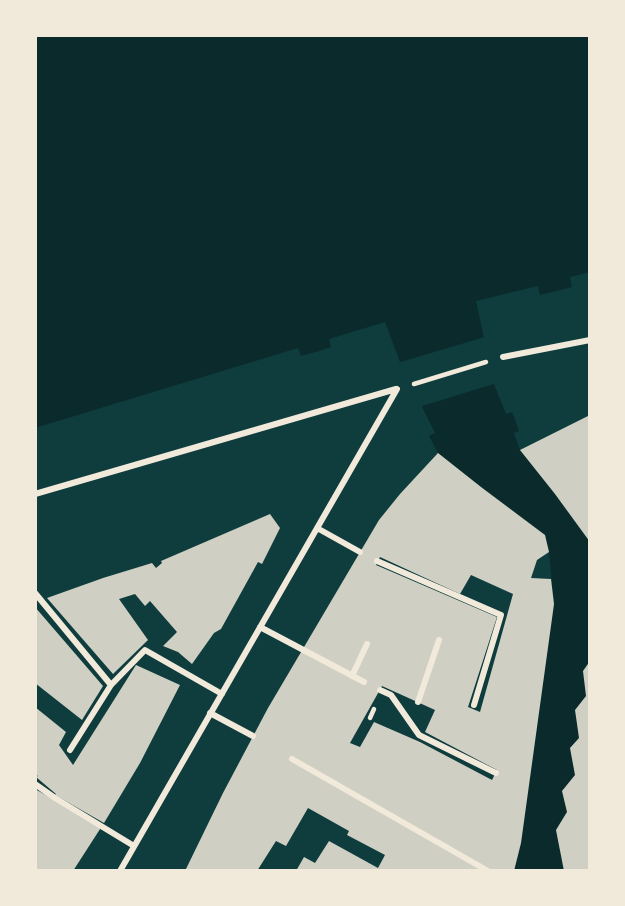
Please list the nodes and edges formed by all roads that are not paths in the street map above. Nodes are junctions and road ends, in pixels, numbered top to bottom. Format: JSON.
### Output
{"nodes":[{"id":1,"x":590,"y":340,"type":"edge"},
{"id":2,"x":503,"y":357,"type":"dead end"},
{"id":3,"x":35,"y":494,"type":"edge"},
{"id":4,"x":317,"y":528,"type":"junction"},
{"id":5,"x":360,"y":552,"type":"dead end"},
{"id":6,"x":377,"y":561,"type":"dead end"},
{"id":7,"x":35,"y":593,"type":"edge"},
{"id":8,"x":260,"y":627,"type":"junction"},
{"id":9,"x":439,"y":640,"type":"dead end"},
{"id":10,"x":366,"y":644,"type":"dead end"},
{"id":11,"x":352,"y":676,"type":"junction"},
{"id":12,"x":364,"y":682,"type":"dead end"},
{"id":13,"x":111,"y":685,"type":"junction"},
{"id":14,"x":380,"y":690,"type":"dead end"},
{"id":15,"x":222,"y":694,"type":"junction"},
{"id":16,"x":418,"y":702,"type":"dead end"},
{"id":17,"x":474,"y":705,"type":"dead end"},
{"id":18,"x":210,"y":713,"type":"junction"},
{"id":19,"x":253,"y":736,"type":"dead end"},
{"id":20,"x":70,"y":750,"type":"dead end"},
{"id":21,"x":292,"y":759,"type":"dead end"},
{"id":22,"x":496,"y":773,"type":"dead end"},
{"id":23,"x":35,"y":784,"type":"edge"},
{"id":24,"x":134,"y":846,"type":"junction"},
{"id":25,"x":120,"y":871,"type":"edge"},
{"id":26,"x":488,"y":871,"type":"edge"}],
"edges":[{"from":1,"to":2,"type":"street"},
{"from":3,"to":4,"type":"street"},
{"from":4,"to":5,"type":"street"},
{"from":4,"to":8,"type":"street"},
{"from":6,"to":17,"type":"street"},
{"from":7,"to":13,"type":"street"},
{"from":8,"to":11,"type":"street"},
{"from":8,"to":15,"type":"street"},
{"from":9,"to":16,"type":"street"},
{"from":10,"to":11,"type":"street"},
{"from":11,"to":12,"type":"street"},
{"from":13,"to":15,"type":"street"},
{"from":13,"to":20,"type":"street"},
{"from":14,"to":22,"type":"street"},
{"from":15,"to":18,"type":"street"},
{"from":18,"to":19,"type":"street"},
{"from":18,"to":24,"type":"street"},
{"from":21,"to":26,"type":"street"},
{"from":23,"to":24,"type":"street"},
{"from":24,"to":25,"type":"street"}]}
